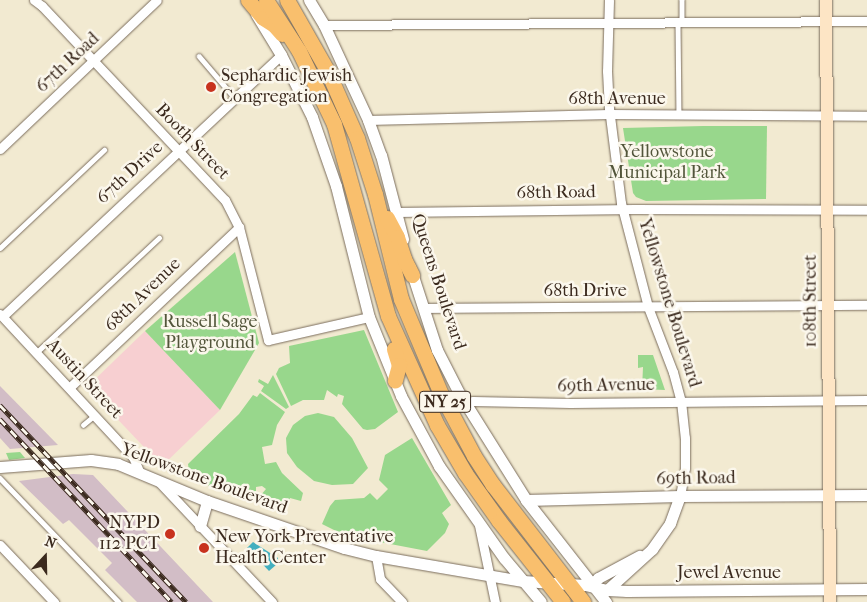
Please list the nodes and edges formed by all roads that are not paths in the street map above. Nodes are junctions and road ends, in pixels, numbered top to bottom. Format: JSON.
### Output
{"nodes":[{"id":1,"x":34,"y":0,"type":"edge"},
{"id":2,"x":157,"y":0,"type":"edge"},
{"id":3,"x":248,"y":0,"type":"edge"},
{"id":4,"x":266,"y":0,"type":"edge"},
{"id":5,"x":287,"y":0,"type":"edge"},
{"id":6,"x":309,"y":0,"type":"edge"},
{"id":7,"x":609,"y":0,"type":"edge"},
{"id":8,"x":682,"y":0,"type":"edge"},
{"id":9,"x":826,"y":0,"type":"edge"},
{"id":10,"x":45,"y":3,"type":"edge"},
{"id":11,"x":867,"y":21,"type":"edge"},
{"id":12,"x":608,"y":22,"type":"junction"},
{"id":13,"x":680,"y":22,"type":"junction"},
{"id":14,"x":826,"y":22,"type":"junction"},
{"id":15,"x":324,"y":25,"type":"junction"},
{"id":16,"x":299,"y":51,"type":"junction"},
{"id":17,"x":281,"y":55,"type":"junction"},
{"id":18,"x":199,"y":56,"type":"dead end"},
{"id":19,"x":93,"y":61,"type":"junction"},
{"id":20,"x":234,"y":97,"type":"junction"},
{"id":21,"x":610,"y":114,"type":"junction"},
{"id":22,"x":679,"y":115,"type":"junction"},
{"id":23,"x":827,"y":116,"type":"junction"},
{"id":24,"x":867,"y":116,"type":"edge"},
{"id":25,"x":368,"y":120,"type":"junction"},
{"id":26,"x":0,"y":149,"type":"edge"},
{"id":27,"x":104,"y":150,"type":"dead end"},
{"id":28,"x":177,"y":151,"type":"junction"},
{"id":29,"x":375,"y":194,"type":"junction"},
{"id":30,"x":622,"y":209,"type":"junction"},
{"id":31,"x":828,"y":210,"type":"junction"},
{"id":32,"x":867,"y":210,"type":"edge"},
{"id":33,"x":396,"y":212,"type":"junction"},
{"id":34,"x":239,"y":227,"type":"junction"},
{"id":35,"x":159,"y":238,"type":"dead end"},
{"id":36,"x":0,"y":248,"type":"edge"},
{"id":37,"x":412,"y":276,"type":"junction"},
{"id":38,"x":867,"y":305,"type":"edge"},
{"id":39,"x":828,"y":306,"type":"junction"},
{"id":40,"x":648,"y":307,"type":"junction"},
{"id":41,"x":423,"y":308,"type":"junction"},
{"id":42,"x":1,"y":315,"type":"edge"},
{"id":43,"x":369,"y":317,"type":"junction"},
{"id":44,"x":393,"y":328,"type":"junction"},
{"id":45,"x":437,"y":350,"type":"junction"},
{"id":46,"x":36,"y":352,"type":"junction"},
{"id":47,"x":395,"y":380,"type":"junction"},
{"id":48,"x":70,"y":387,"type":"junction"},
{"id":49,"x":441,"y":392,"type":"junction"},
{"id":50,"x":829,"y":400,"type":"junction"},
{"id":51,"x":867,"y":400,"type":"edge"},
{"id":52,"x":681,"y":401,"type":"junction"},
{"id":53,"x":466,"y":403,"type":"junction"},
{"id":54,"x":96,"y":414,"type":"junction"},
{"id":55,"x":84,"y":425,"type":"dead end"},
{"id":56,"x":0,"y":466,"type":"edge"},
{"id":57,"x":139,"y":471,"type":"junction"},
{"id":58,"x":0,"y":478,"type":"edge"},
{"id":59,"x":157,"y":480,"type":"junction"},
{"id":60,"x":830,"y":495,"type":"junction"},
{"id":61,"x":867,"y":495,"type":"edge"},
{"id":62,"x":680,"y":496,"type":"junction"},
{"id":63,"x":526,"y":500,"type":"junction"},
{"id":64,"x":208,"y":501,"type":"junction"},
{"id":65,"x":479,"y":524,"type":"junction"},
{"id":66,"x":200,"y":526,"type":"junction"},
{"id":67,"x":0,"y":545,"type":"edge"},
{"id":68,"x":652,"y":549,"type":"junction"},
{"id":69,"x":376,"y":556,"type":"junction"},
{"id":70,"x":490,"y":576,"type":"junction"},
{"id":71,"x":523,"y":581,"type":"junction"},
{"id":72,"x":549,"y":583,"type":"junction"},
{"id":73,"x":570,"y":584,"type":"junction"},
{"id":74,"x":592,"y":585,"type":"junction"},
{"id":75,"x":867,"y":589,"type":"edge"},
{"id":76,"x":607,"y":590,"type":"junction"},
{"id":77,"x":830,"y":596,"type":"edge"},
{"id":78,"x":54,"y":602,"type":"edge"},
{"id":79,"x":119,"y":602,"type":"edge"},
{"id":80,"x":272,"y":602,"type":"edge"},
{"id":81,"x":402,"y":602,"type":"edge"},
{"id":82,"x":495,"y":602,"type":"edge"},
{"id":83,"x":541,"y":602,"type":"edge"},
{"id":84,"x":563,"y":602,"type":"edge"},
{"id":85,"x":583,"y":602,"type":"edge"},
{"id":86,"x":606,"y":602,"type":"edge"}],
"edges":[{"from":1,"to":10,"type":"street","name":"Booth Street"},
{"from":2,"to":19,"type":"street","name":"67th Road"},
{"from":3,"to":16,"type":"main road"},
{"from":3,"to":17,"type":"street"},
{"from":4,"to":16,"type":"main road","number":"NY 25"},
{"from":5,"to":29,"type":"main road","name":"Queens Boulevard","number":"NY 25"},
{"from":6,"to":15,"type":"street","name":"Queens Boulevard"},
{"from":7,"to":12,"type":"street","name":"Yellowstone Boulevard"},
{"from":8,"to":13,"type":"lane"},
{"from":9,"to":14,"type":"main road","name":"108th Street"},
{"from":10,"to":19,"type":"street","name":"Booth Street"},
{"from":11,"to":14,"type":"street"},
{"from":12,"to":13,"type":"street"},
{"from":12,"to":15,"type":"street"},
{"from":12,"to":21,"type":"street","name":"Yellowstone Boulevard"},
{"from":13,"to":14,"type":"street"},
{"from":13,"to":22,"type":"lane"},
{"from":14,"to":23,"type":"main road","name":"108th Street"},
{"from":15,"to":25,"type":"street","name":"Queens Boulevard"},
{"from":16,"to":44,"type":"main road","number":"NY 25"},
{"from":17,"to":20,"type":"street","name":"67th Drive"},
{"from":17,"to":43,"type":"street"},
{"from":18,"to":20,"type":"lane"},
{"from":19,"to":26,"type":"street","name":"67th Road"},
{"from":19,"to":28,"type":"street","name":"Booth Street"},
{"from":20,"to":28,"type":"street","name":"67th Drive"},
{"from":21,"to":22,"type":"street","name":"68th Avenue"},
{"from":21,"to":25,"type":"street","name":"68th Avenue"},
{"from":21,"to":30,"type":"street","name":"Yellowstone Boulevard"},
{"from":22,"to":23,"type":"street","name":"68th Avenue"},
{"from":23,"to":24,"type":"street","name":"68th Avenue"},
{"from":23,"to":31,"type":"main road","name":"108th Street"},
{"from":25,"to":33,"type":"street","name":"Queens Boulevard"},
{"from":27,"to":36,"type":"lane"},
{"from":28,"to":34,"type":"street","name":"Booth Street"},
{"from":28,"to":42,"type":"street","name":"67th Drive"},
{"from":29,"to":37,"type":"main road"},
{"from":29,"to":49,"type":"main road","name":"Queens Boulevard","number":"NY 25"},
{"from":30,"to":31,"type":"street","name":"68th Road"},
{"from":30,"to":33,"type":"street","name":"68th Road"},
{"from":30,"to":40,"type":"street","name":"Yellowstone Boulevard"},
{"from":31,"to":32,"type":"street","name":"68th Road"},
{"from":31,"to":39,"type":"main road","name":"108th Street"},
{"from":33,"to":37,"type":"street","name":"Queens Boulevard"},
{"from":34,"to":43,"type":"street","name":"Booth Street"},
{"from":34,"to":48,"type":"street","name":"68th Avenue"},
{"from":35,"to":46,"type":"lane"},
{"from":37,"to":41,"type":"street","name":"Queens Boulevard"},
{"from":38,"to":39,"type":"street","name":"68th Drive"},
{"from":39,"to":40,"type":"street","name":"68th Drive"},
{"from":39,"to":50,"type":"main road","name":"108th Street"},
{"from":40,"to":41,"type":"street","name":"68th Drive"},
{"from":40,"to":52,"type":"street","name":"Yellowstone Boulevard"},
{"from":41,"to":45,"type":"street","name":"Queens Boulevard"},
{"from":42,"to":46,"type":"street","name":"Austin Street"},
{"from":43,"to":47,"type":"street"},
{"from":44,"to":47,"type":"main road"},
{"from":44,"to":72,"type":"main road","number":"NY 25"},
{"from":45,"to":49,"type":"main road"},
{"from":45,"to":53,"type":"street","name":"Queens Boulevard"},
{"from":46,"to":48,"type":"street","name":"Austin Street"},
{"from":47,"to":65,"type":"street"},
{"from":48,"to":54,"type":"street","name":"Austin Street"},
{"from":49,"to":73,"type":"main road","name":"Queens Boulevard","number":"NY 25"},
{"from":50,"to":51,"type":"street","name":"69th Avenue"},
{"from":50,"to":52,"type":"street","name":"69th Avenue"},
{"from":50,"to":60,"type":"main road","name":"108th Street"},
{"from":52,"to":53,"type":"street","name":"69th Avenue"},
{"from":52,"to":62,"type":"street","name":"Yellowstone Boulevard"},
{"from":53,"to":63,"type":"street","name":"Queens Boulevard"},
{"from":54,"to":55,"type":"lane"},
{"from":54,"to":57,"type":"street","name":"Austin Street"},
{"from":56,"to":57,"type":"street","name":"Yellowstone Boulevard"},
{"from":57,"to":59,"type":"street","name":"Yellowstone Boulevard"},
{"from":58,"to":79,"type":"lane"},
{"from":59,"to":64,"type":"street","name":"Yellowstone Boulevard"},
{"from":59,"to":66,"type":"street"},
{"from":60,"to":61,"type":"street","name":"69th Road"},
{"from":60,"to":62,"type":"street","name":"69th Road"},
{"from":60,"to":77,"type":"main road","name":"108th Street"},
{"from":62,"to":63,"type":"street","name":"69th Road"},
{"from":62,"to":68,"type":"street","name":"Yellowstone Boulevard"},
{"from":63,"to":74,"type":"street","name":"Queens Boulevard"},
{"from":64,"to":66,"type":"street"},
{"from":64,"to":69,"type":"street","name":"Yellowstone Boulevard"},
{"from":65,"to":70,"type":"street"},
{"from":65,"to":71,"type":"street"},
{"from":66,"to":80,"type":"street"},
{"from":67,"to":78,"type":"street"},
{"from":68,"to":74,"type":"street"},
{"from":68,"to":76,"type":"street","name":"Yellowstone Boulevard"},
{"from":69,"to":70,"type":"street","name":"Yellowstone Boulevard"},
{"from":69,"to":81,"type":"street"},
{"from":70,"to":71,"type":"street","name":"Yellowstone Boulevard"},
{"from":70,"to":82,"type":"street"},
{"from":71,"to":72,"type":"street","name":"Yellowstone Boulevard"},
{"from":71,"to":83,"type":"street"},
{"from":72,"to":73,"type":"street","name":"Yellowstone Boulevard"},
{"from":72,"to":84,"type":"main road","number":"NY 25"},
{"from":73,"to":74,"type":"street","name":"Yellowstone Boulevard"},
{"from":73,"to":85,"type":"main road","name":"Queens Boulevard","number":"NY 25"},
{"from":74,"to":76,"type":"street","name":"Jewel Avenue"},
{"from":74,"to":86,"type":"street","name":"Queens Boulevard"},
{"from":75,"to":77,"type":"street","name":"Jewel Avenue"},
{"from":76,"to":77,"type":"street","name":"Jewel Avenue"}]}
